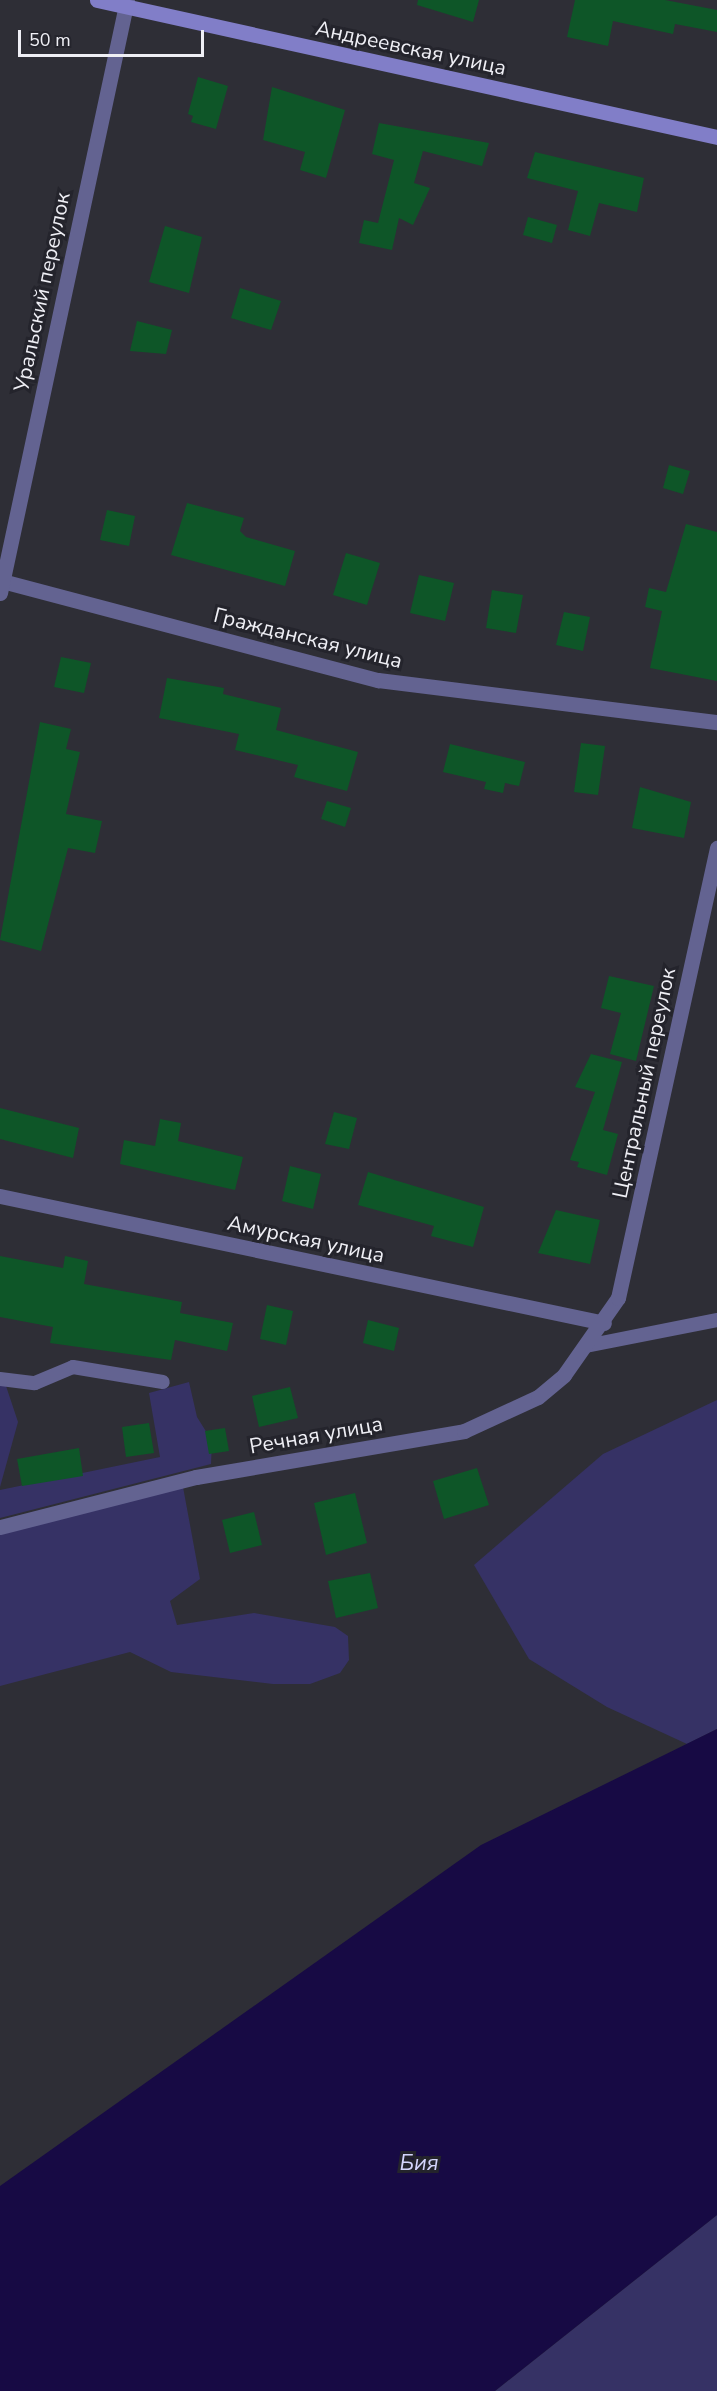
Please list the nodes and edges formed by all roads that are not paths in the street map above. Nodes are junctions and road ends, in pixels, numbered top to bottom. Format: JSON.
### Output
{"nodes":[{"id":1,"x":97,"y":0,"type":"edge"},
{"id":2,"x":126,"y":3,"type":"edge"},
{"id":3,"x":717,"y":137,"type":"edge"},
{"id":4,"x":1,"y":587,"type":"edge"},
{"id":5,"x":717,"y":722,"type":"edge"},
{"id":6,"x":717,"y":848,"type":"edge"},
{"id":7,"x":0,"y":1196,"type":"edge"},
{"id":8,"x":717,"y":1320,"type":"edge"},
{"id":9,"x":604,"y":1323,"type":"junction"},
{"id":10,"x":586,"y":1346,"type":"junction"},
{"id":11,"x":0,"y":1379,"type":"edge"},
{"id":12,"x":163,"y":1382,"type":"dead end"},
{"id":13,"x":0,"y":1527,"type":"edge"}],
"edges":[{"from":1,"to":2,"type":"street","name":"Андреевская улица"},
{"from":2,"to":3,"type":"street","name":"Андреевская улица"},
{"from":2,"to":4,"type":"street","name":"Уральский переулок"},
{"from":4,"to":5,"type":"street","name":"Гражданская улица"},
{"from":6,"to":9,"type":"street","name":"Центральный переулок"},
{"from":7,"to":9,"type":"street","name":"Амурская улица"},
{"from":8,"to":10,"type":"lane"},
{"from":9,"to":10,"type":"street","name":"Речная улица"},
{"from":10,"to":13,"type":"street","name":"Речная улица"},
{"from":11,"to":12,"type":"lane"}]}
